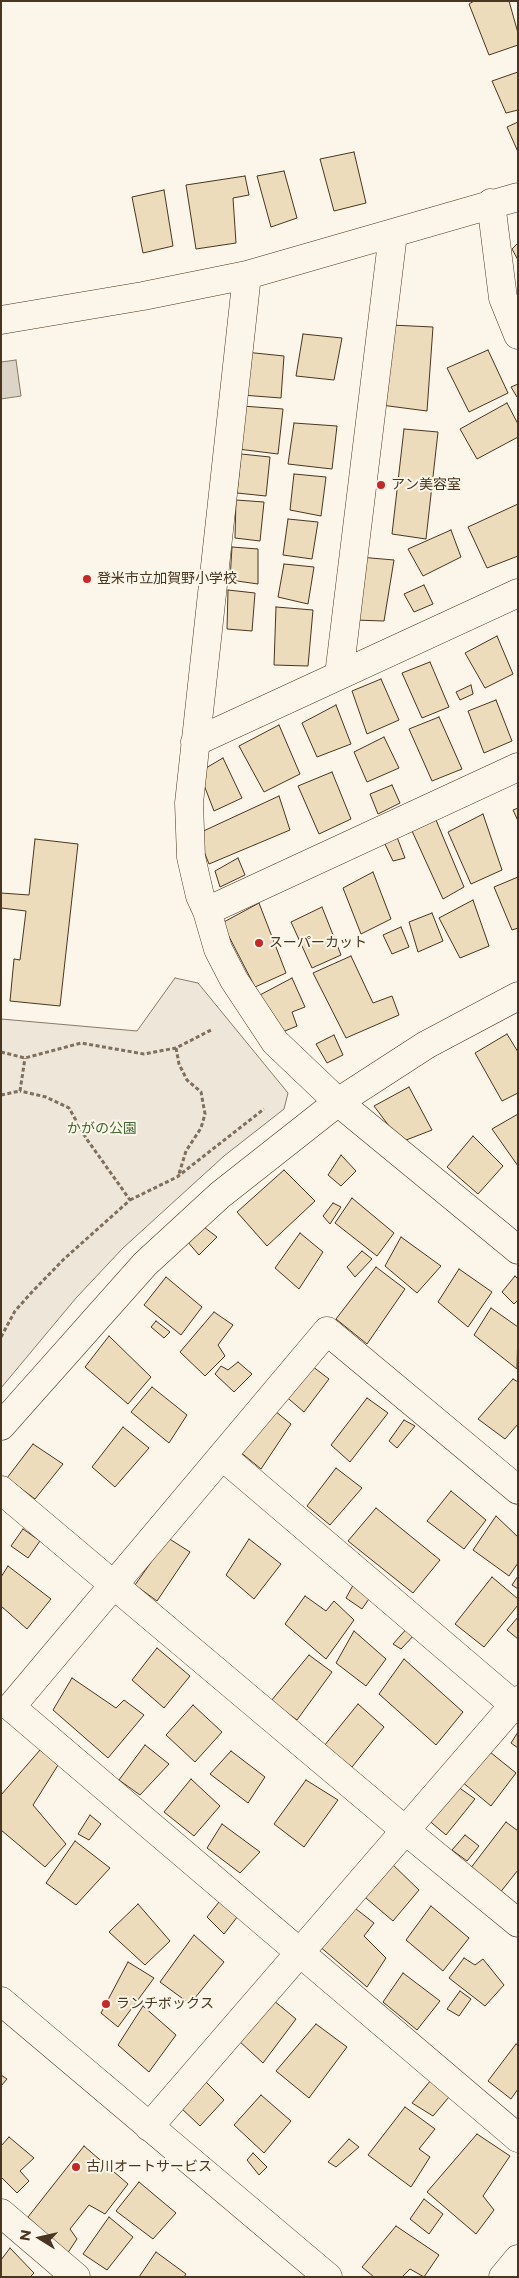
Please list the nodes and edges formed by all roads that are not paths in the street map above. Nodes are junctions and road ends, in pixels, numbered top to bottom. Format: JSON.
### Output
{"nodes":[{"id":1,"x":518,"y":197,"type":"edge"},
{"id":2,"x":491,"y":203,"type":"junction"},
{"id":3,"x":393,"y":234,"type":"junction"},
{"id":4,"x":247,"y":276,"type":"junction"},
{"id":5,"x":1,"y":320,"type":"edge"},
{"id":6,"x":518,"y":335,"type":"edge"},
{"id":7,"x":518,"y":593,"type":"edge"},
{"id":8,"x":339,"y":675,"type":"junction"},
{"id":9,"x":195,"y":742,"type":"junction"},
{"id":10,"x":518,"y":766,"type":"edge"},
{"id":11,"x":207,"y":911,"type":"junction"},
{"id":12,"x":518,"y":996,"type":"edge"},
{"id":13,"x":338,"y":1102,"type":"junction"},
{"id":14,"x":513,"y":1238,"type":"edge"},
{"id":15,"x":1,"y":1426,"type":"edge"},
{"id":16,"x":222,"y":1456,"type":"junction"},
{"id":17,"x":1,"y":1490,"type":"edge"},
{"id":18,"x":518,"y":1490,"type":"edge"},
{"id":19,"x":113,"y":1585,"type":"junction"},
{"id":20,"x":516,"y":1702,"type":"edge"},
{"id":21,"x":406,"y":1831,"type":"junction"},
{"id":22,"x":518,"y":1923,"type":"edge"},
{"id":23,"x":301,"y":1952,"type":"junction"},
{"id":24,"x":1,"y":2001,"type":"edge"},
{"id":25,"x":149,"y":2127,"type":"junction"},
{"id":26,"x":518,"y":2138,"type":"edge"},
{"id":27,"x":1,"y":2214,"type":"edge"},
{"id":28,"x":518,"y":2260,"type":"edge"},
{"id":29,"x":76,"y":2277,"type":"edge"},
{"id":30,"x":328,"y":2277,"type":"edge"},
{"id":31,"x":504,"y":2277,"type":"edge"}],
"edges":[{"from":1,"to":2,"type":"street"},
{"from":2,"to":3,"type":"street"},
{"from":2,"to":6,"type":"street"},
{"from":3,"to":4,"type":"street"},
{"from":3,"to":8,"type":"street"},
{"from":4,"to":5,"type":"street"},
{"from":4,"to":9,"type":"street"},
{"from":7,"to":8,"type":"street"},
{"from":8,"to":9,"type":"street"},
{"from":9,"to":11,"type":"street"},
{"from":10,"to":11,"type":"street"},
{"from":11,"to":13,"type":"street"},
{"from":12,"to":13,"type":"street"},
{"from":13,"to":14,"type":"street"},
{"from":13,"to":15,"type":"street"},
{"from":16,"to":18,"type":"street"},
{"from":16,"to":19,"type":"street"},
{"from":16,"to":20,"type":"street"},
{"from":17,"to":19,"type":"street"},
{"from":19,"to":21,"type":"street"},
{"from":19,"to":23,"type":"street"},
{"from":20,"to":21,"type":"street"},
{"from":21,"to":22,"type":"street"},
{"from":21,"to":23,"type":"street"},
{"from":23,"to":25,"type":"street"},
{"from":23,"to":26,"type":"street"},
{"from":24,"to":25,"type":"street"},
{"from":25,"to":30,"type":"street"},
{"from":27,"to":29,"type":"street"},
{"from":28,"to":31,"type":"street"}]}
